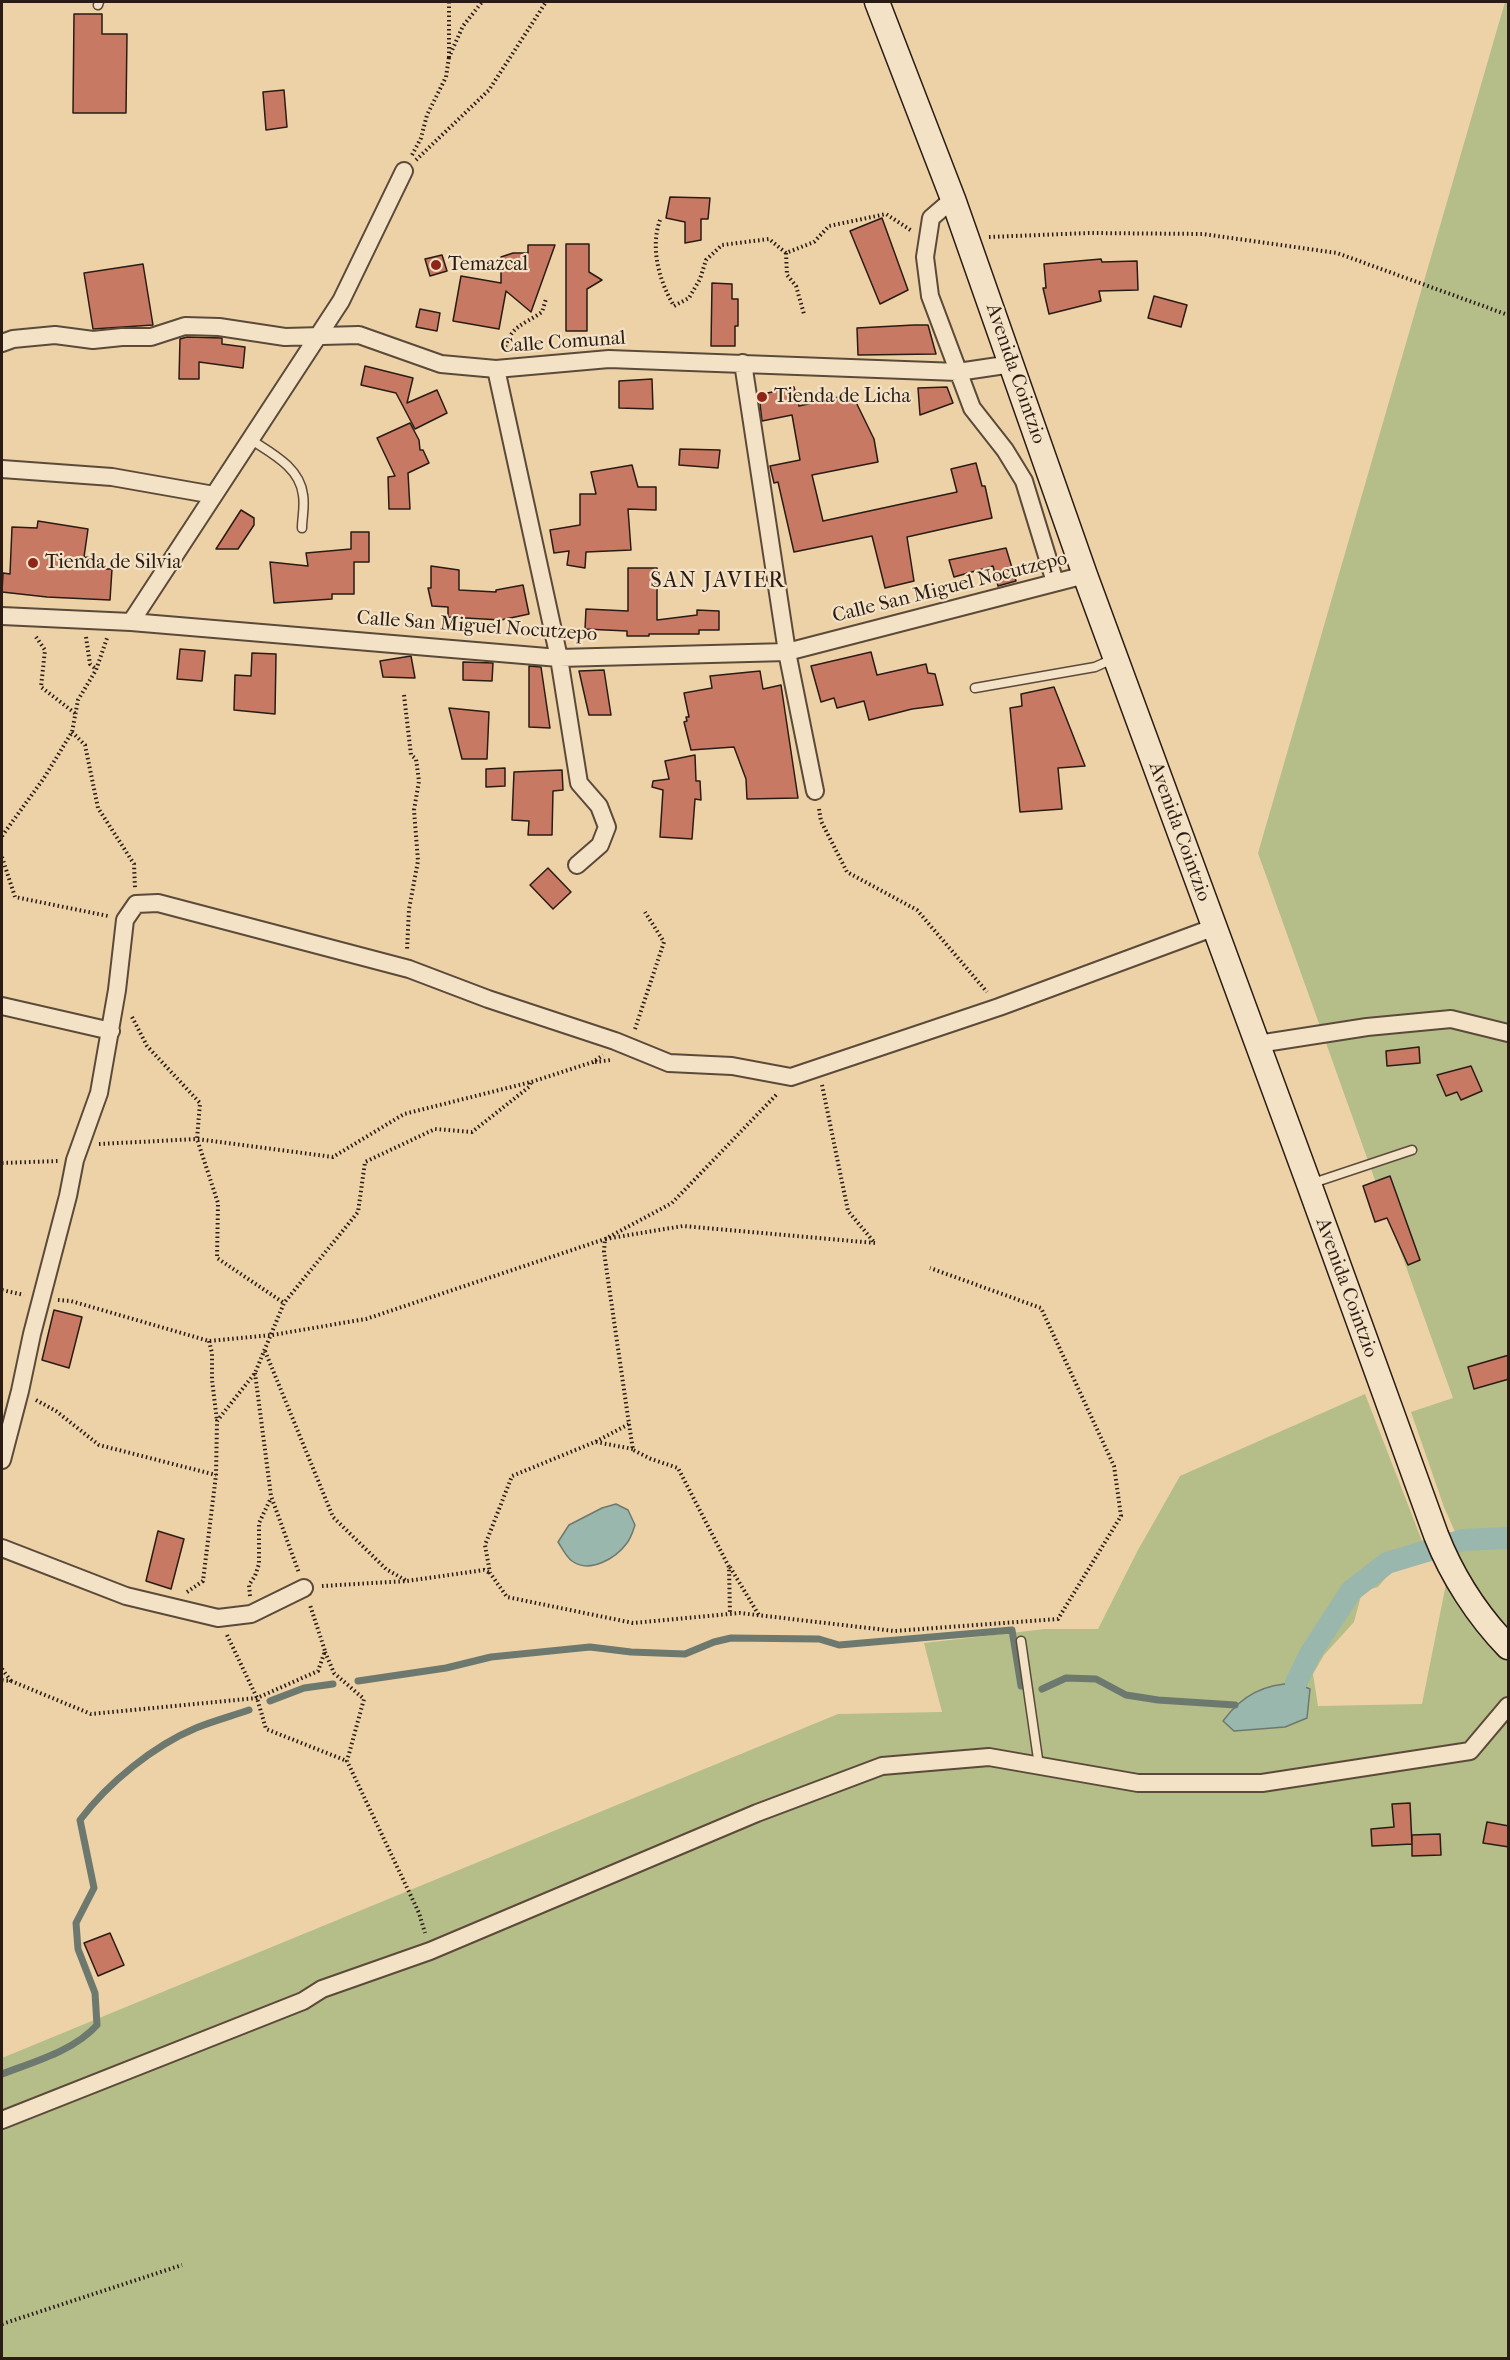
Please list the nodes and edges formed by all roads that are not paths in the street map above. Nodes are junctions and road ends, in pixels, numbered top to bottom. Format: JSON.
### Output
{"nodes":[{"id":1,"x":878,"y":2,"type":"edge"},
{"id":2,"x":404,"y":171,"type":"road end"},
{"id":3,"x":953,"y":199,"type":"junction"},
{"id":4,"x":318,"y":336,"type":"junction"},
{"id":5,"x":2,"y":343,"type":"edge"},
{"id":6,"x":743,"y":363,"type":"junction"},
{"id":7,"x":1012,"y":363,"type":"junction"},
{"id":8,"x":501,"y":369,"type":"junction"},
{"id":9,"x":958,"y":372,"type":"junction"},
{"id":10,"x":250,"y":439,"type":"junction"},
{"id":11,"x":2,"y":469,"type":"edge"},
{"id":12,"x":214,"y":495,"type":"junction"},
{"id":13,"x":302,"y":528,"type":"dead end"},
{"id":14,"x":1085,"y":575,"type":"junction"},
{"id":15,"x":1055,"y":582,"type":"junction"},
{"id":16,"x":2,"y":616,"type":"edge"},
{"id":17,"x":131,"y":622,"type":"junction"},
{"id":18,"x":787,"y":651,"type":"junction"},
{"id":19,"x":559,"y":658,"type":"junction"},
{"id":20,"x":1115,"y":658,"type":"junction"},
{"id":21,"x":975,"y":688,"type":"dead end"},
{"id":22,"x":815,"y":790,"type":"road end"},
{"id":23,"x":577,"y":865,"type":"dead end"},
{"id":24,"x":1215,"y":927,"type":"junction"},
{"id":25,"x":2,"y":1006,"type":"edge"},
{"id":26,"x":111,"y":1031,"type":"junction"},
{"id":27,"x":1509,"y":1033,"type":"edge"},
{"id":28,"x":1258,"y":1044,"type":"junction"},
{"id":29,"x":1412,"y":1150,"type":"dead end"},
{"id":30,"x":1309,"y":1184,"type":"junction"},
{"id":31,"x":2,"y":1460,"type":"edge"},
{"id":32,"x":2,"y":1548,"type":"edge"},
{"id":33,"x":304,"y":1587,"type":"road end"},
{"id":34,"x":1021,"y":1641,"type":"dead end"},
{"id":35,"x":1509,"y":1647,"type":"edge"},
{"id":36,"x":1509,"y":1706,"type":"edge"},
{"id":37,"x":1039,"y":1766,"type":"junction"},
{"id":38,"x":2,"y":2120,"type":"edge"}],
"edges":[{"from":1,"to":3,"type":"main road","name":"Avenida Cointzio"},
{"from":2,"to":4,"type":"street"},
{"from":3,"to":7,"type":"main road","name":"Avenida Cointzio"},
{"from":3,"to":9,"type":"street"},
{"from":4,"to":5,"type":"street","name":"Calle Comunal"},
{"from":4,"to":8,"type":"street","name":"Calle Comunal"},
{"from":4,"to":10,"type":"street"},
{"from":6,"to":8,"type":"street","name":"Calle Comunal"},
{"from":6,"to":9,"type":"street","name":"Calle Comunal"},
{"from":6,"to":18,"type":"street"},
{"from":7,"to":9,"type":"street","name":"Calle Comunal"},
{"from":7,"to":14,"type":"main road","name":"Avenida Cointzio"},
{"from":8,"to":19,"type":"street"},
{"from":9,"to":15,"type":"street"},
{"from":10,"to":12,"type":"street"},
{"from":10,"to":13,"type":"lane"},
{"from":11,"to":12,"type":"street"},
{"from":12,"to":17,"type":"street"},
{"from":14,"to":15,"type":"street","name":"Calle San Miguel Nocutzepo"},
{"from":14,"to":20,"type":"main road","name":"Avenida Cointzio"},
{"from":15,"to":18,"type":"street","name":"Calle San Miguel Nocutzepo"},
{"from":16,"to":17,"type":"street","name":"Calle San Miguel Nocutzepo"},
{"from":17,"to":19,"type":"street","name":"Calle San Miguel Nocutzepo"},
{"from":18,"to":19,"type":"street","name":"Calle San Miguel Nocutzepo"},
{"from":18,"to":22,"type":"street"},
{"from":19,"to":23,"type":"street"},
{"from":20,"to":21,"type":"lane"},
{"from":20,"to":24,"type":"main road","name":"Avenida Cointzio"},
{"from":24,"to":26,"type":"street"},
{"from":24,"to":28,"type":"main road","name":"Avenida Cointzio"},
{"from":25,"to":26,"type":"street"},
{"from":26,"to":31,"type":"street"},
{"from":27,"to":28,"type":"street"},
{"from":28,"to":30,"type":"main road","name":"Avenida Cointzio"},
{"from":29,"to":30,"type":"lane"},
{"from":30,"to":35,"type":"main road","name":"Avenida Cointzio"},
{"from":32,"to":33,"type":"street"},
{"from":34,"to":37,"type":"lane"},
{"from":36,"to":37,"type":"street"},
{"from":37,"to":38,"type":"street"}]}
